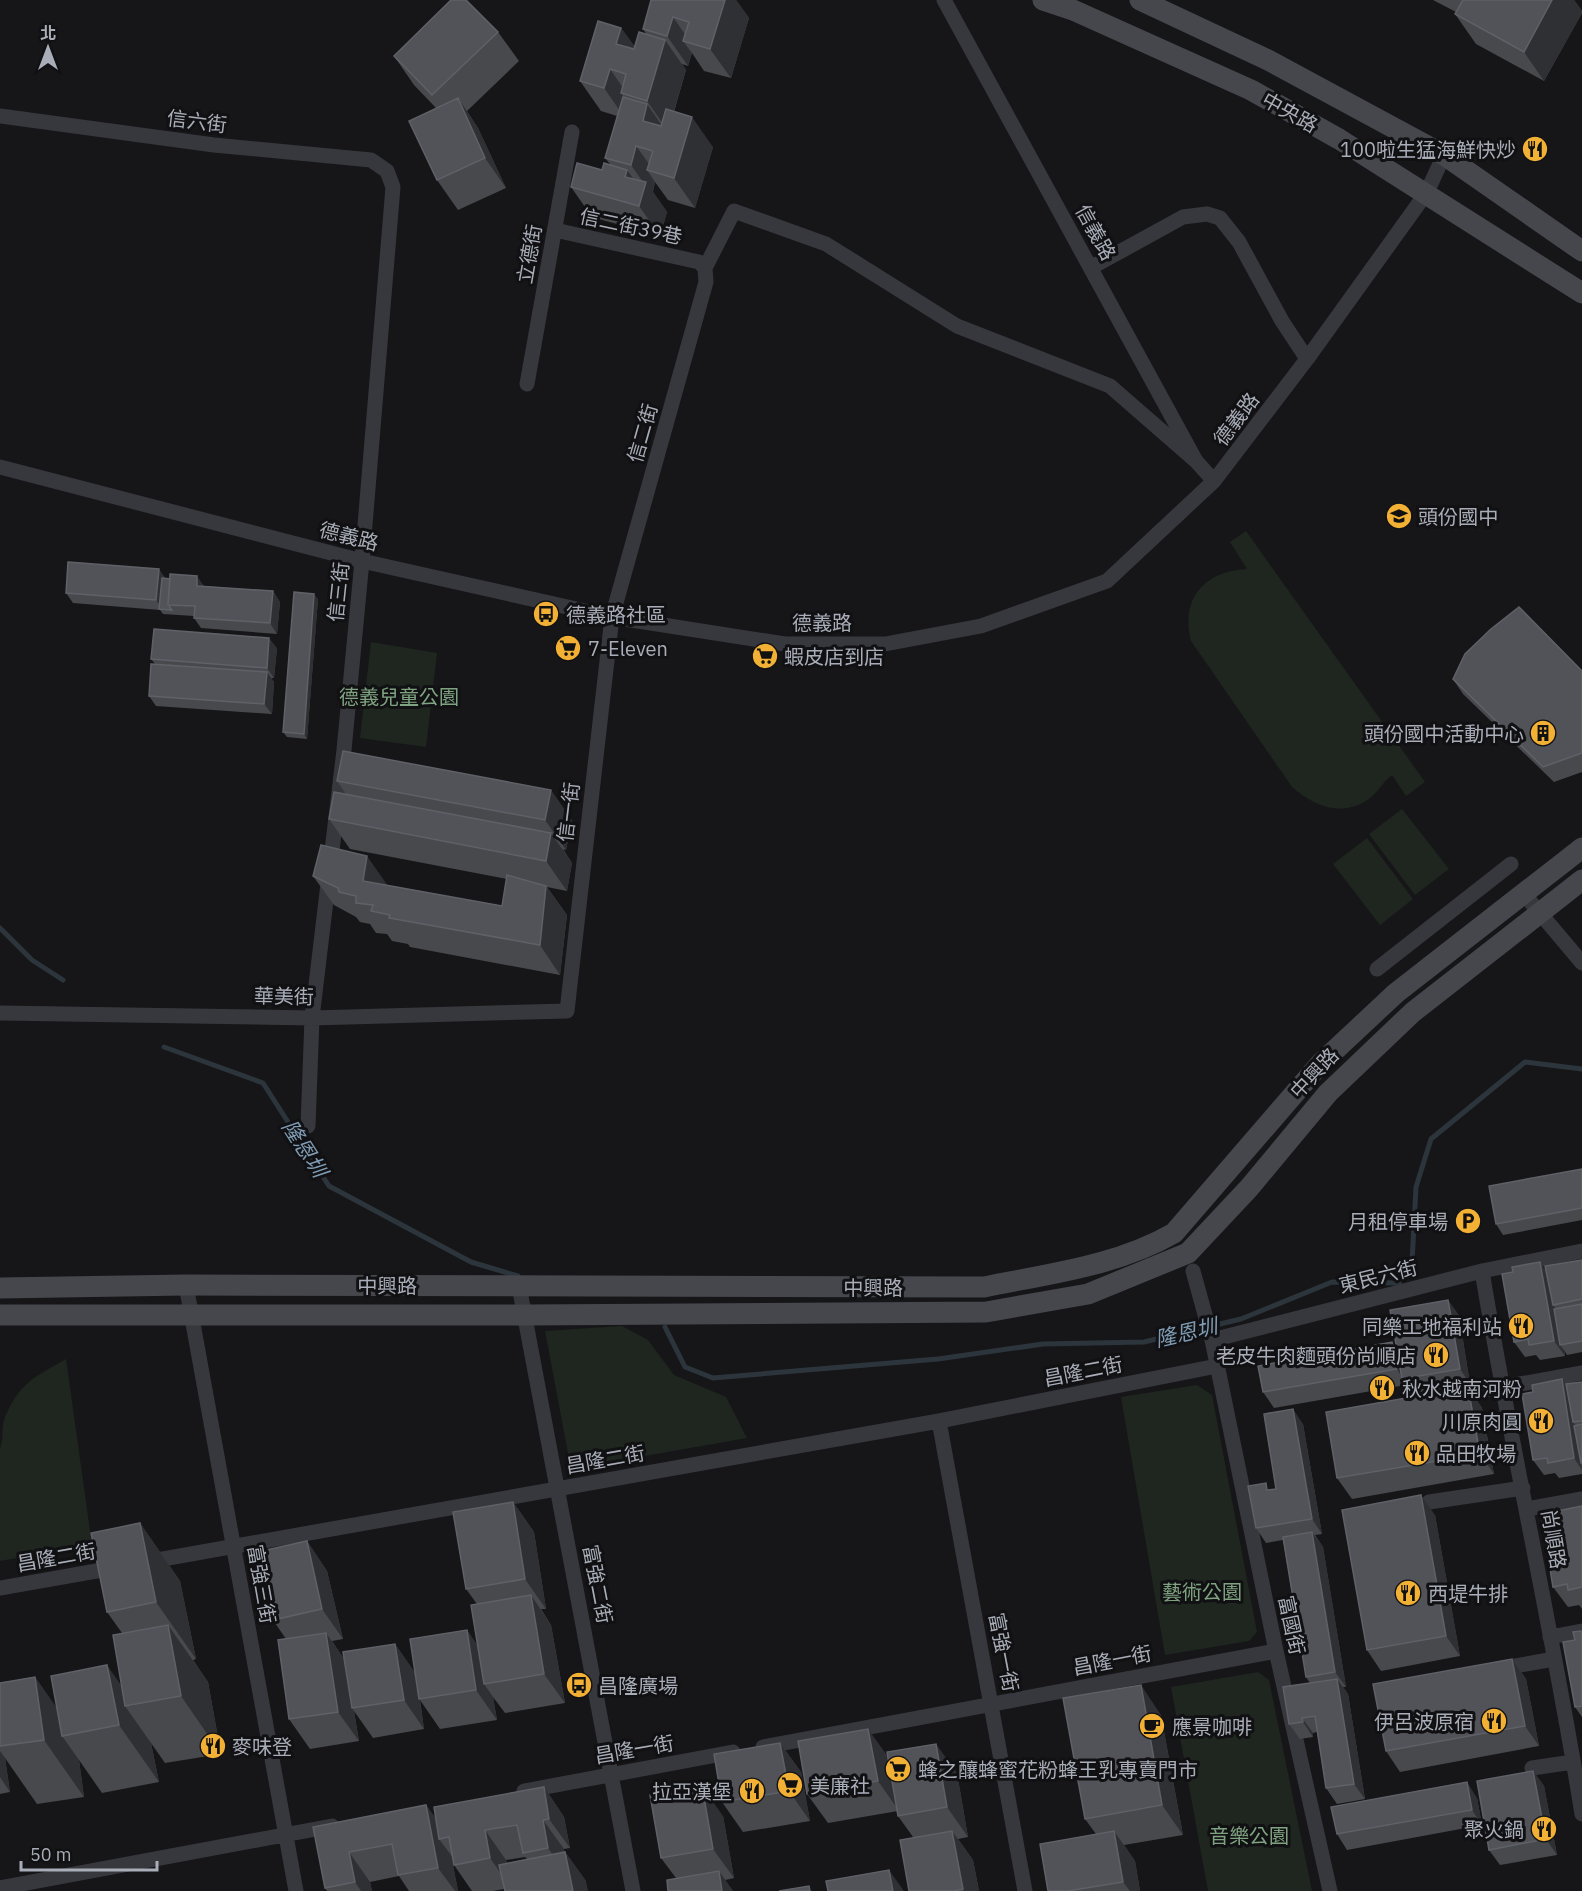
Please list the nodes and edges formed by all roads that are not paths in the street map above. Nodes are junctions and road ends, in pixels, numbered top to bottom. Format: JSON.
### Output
{"nodes":[{"id":1,"x":944,"y":0,"type":"edge"},
{"id":2,"x":1043,"y":0,"type":"edge"},
{"id":3,"x":1140,"y":0,"type":"edge"},
{"id":4,"x":1075,"y":5,"type":"edge"},
{"id":5,"x":0,"y":116,"type":"edge"},
{"id":6,"x":572,"y":132,"type":"dead end"},
{"id":7,"x":1444,"y":155,"type":"junction"},
{"id":8,"x":387,"y":171,"type":"joint"},
{"id":9,"x":1428,"y":192,"type":"junction"},
{"id":10,"x":555,"y":230,"type":"junction"},
{"id":11,"x":1582,"y":251,"type":"edge"},
{"id":12,"x":702,"y":265,"type":"junction"},
{"id":13,"x":1092,"y":267,"type":"junction"},
{"id":14,"x":1582,"y":293,"type":"edge"},
{"id":15,"x":1307,"y":359,"type":"junction"},
{"id":16,"x":527,"y":384,"type":"dead end"},
{"id":17,"x":1196,"y":461,"type":"junction"},
{"id":18,"x":0,"y":467,"type":"edge"},
{"id":19,"x":1214,"y":482,"type":"junction"},
{"id":20,"x":362,"y":561,"type":"junction"},
{"id":21,"x":612,"y":617,"type":"junction"},
{"id":22,"x":1582,"y":848,"type":"edge"},
{"id":23,"x":1511,"y":864,"type":"dead end"},
{"id":24,"x":1582,"y":880,"type":"edge"},
{"id":25,"x":1524,"y":894,"type":"junction"},
{"id":26,"x":1540,"y":914,"type":"junction"},
{"id":27,"x":1582,"y":963,"type":"edge"},
{"id":28,"x":1377,"y":969,"type":"dead end"},
{"id":29,"x":567,"y":1011,"type":"joint"},
{"id":30,"x":0,"y":1013,"type":"edge"},
{"id":31,"x":312,"y":1018,"type":"junction"},
{"id":32,"x":308,"y":1126,"type":"dead end"},
{"id":33,"x":1582,"y":1251,"type":"edge"},
{"id":34,"x":1193,"y":1271,"type":"dead end"},
{"id":35,"x":1482,"y":1271,"type":"junction"},
{"id":36,"x":186,"y":1285,"type":"junction"},
{"id":37,"x":519,"y":1286,"type":"junction"},
{"id":38,"x":0,"y":1288,"type":"edge"},
{"id":39,"x":190,"y":1313,"type":"junction"},
{"id":40,"x":0,"y":1315,"type":"edge"},
{"id":41,"x":526,"y":1316,"type":"junction"},
{"id":42,"x":1211,"y":1337,"type":"junction"},
{"id":43,"x":1217,"y":1366,"type":"junction"},
{"id":44,"x":1582,"y":1373,"type":"edge"},
{"id":45,"x":1501,"y":1389,"type":"junction"},
{"id":46,"x":1438,"y":1398,"type":"edge"},
{"id":47,"x":939,"y":1421,"type":"junction"},
{"id":48,"x":1523,"y":1488,"type":"junction"},
{"id":49,"x":558,"y":1489,"type":"junction"},
{"id":50,"x":1582,"y":1499,"type":"edge"},
{"id":51,"x":1430,"y":1502,"type":"dead end"},
{"id":52,"x":1527,"y":1509,"type":"junction"},
{"id":53,"x":234,"y":1547,"type":"junction"},
{"id":54,"x":0,"y":1588,"type":"edge"},
{"id":55,"x":1582,"y":1631,"type":"edge"},
{"id":56,"x":1550,"y":1637,"type":"junction"},
{"id":57,"x":1276,"y":1651,"type":"junction"},
{"id":58,"x":1554,"y":1659,"type":"junction"},
{"id":59,"x":1481,"y":1672,"type":"edge"},
{"id":60,"x":992,"y":1704,"type":"junction"},
{"id":61,"x":1576,"y":1763,"type":"edge"},
{"id":62,"x":1532,"y":1768,"type":"dead end"},
{"id":63,"x":613,"y":1775,"type":"junction"},
{"id":64,"x":508,"y":1794,"type":"edge"},
{"id":65,"x":1582,"y":1814,"type":"edge"},
{"id":66,"x":345,"y":1824,"type":"edge"},
{"id":67,"x":286,"y":1835,"type":"junction"},
{"id":68,"x":0,"y":1888,"type":"edge"},
{"id":69,"x":296,"y":1891,"type":"edge"},
{"id":70,"x":633,"y":1891,"type":"edge"},
{"id":71,"x":1025,"y":1891,"type":"edge"},
{"id":72,"x":1330,"y":1891,"type":"edge"}],
"edges":[{"from":1,"to":13,"type":"street","name":"信義路"},
{"from":2,"to":4,"type":"street","name":"中央路"},
{"from":3,"to":7,"type":"street","name":"中央路"},
{"from":4,"to":9,"type":"street","name":"中央路"},
{"from":5,"to":8,"type":"street","name":"信六街"},
{"from":6,"to":10,"type":"street","name":"立德街"},
{"from":7,"to":9,"type":"street","name":"德義路"},
{"from":7,"to":11,"type":"street","name":"中央路"},
{"from":8,"to":20,"type":"street","name":"信三街"},
{"from":9,"to":14,"type":"street","name":"中央路"},
{"from":9,"to":15,"type":"street","name":"德義路"},
{"from":10,"to":12,"type":"street","name":"信二街39巷"},
{"from":10,"to":16,"type":"street","name":"立德街"},
{"from":12,"to":17,"type":"street"},
{"from":12,"to":21,"type":"street","name":"信二街"},
{"from":13,"to":15,"type":"street"},
{"from":13,"to":17,"type":"street","name":"信義路"},
{"from":15,"to":19,"type":"street","name":"德義路"},
{"from":17,"to":19,"type":"street","name":"信義路"},
{"from":18,"to":20,"type":"street","name":"德義路"},
{"from":19,"to":21,"type":"street","name":"德義路"},
{"from":20,"to":21,"type":"street","name":"德義路"},
{"from":20,"to":31,"type":"street","name":"信三街"},
{"from":21,"to":29,"type":"street","name":"信一街"},
{"from":22,"to":25,"type":"street","name":"中興路"},
{"from":23,"to":28,"type":"street"},
{"from":24,"to":26,"type":"street","name":"中興路"},
{"from":25,"to":26,"type":"street"},
{"from":25,"to":37,"type":"street","name":"中興路"},
{"from":26,"to":27,"type":"street"},
{"from":26,"to":41,"type":"street","name":"中興路"},
{"from":29,"to":31,"type":"street","name":"華美街"},
{"from":30,"to":31,"type":"street","name":"華美街"},
{"from":31,"to":32,"type":"street","name":"信三街"},
{"from":33,"to":35,"type":"street","name":"東民六街"},
{"from":34,"to":42,"type":"street"},
{"from":35,"to":42,"type":"street","name":"東民六街"},
{"from":35,"to":45,"type":"street","name":"尚順路"},
{"from":36,"to":37,"type":"street","name":"中興路"},
{"from":36,"to":38,"type":"street","name":"中興路"},
{"from":36,"to":39,"type":"street","name":"富強三街"},
{"from":37,"to":41,"type":"street","name":"富強二街"},
{"from":39,"to":40,"type":"street","name":"中興路"},
{"from":39,"to":41,"type":"street","name":"中興路"},
{"from":39,"to":53,"type":"street","name":"富強三街"},
{"from":41,"to":49,"type":"street","name":"富強二街"},
{"from":42,"to":43,"type":"street"},
{"from":43,"to":47,"type":"street","name":"昌隆二街"},
{"from":43,"to":57,"type":"street","name":"富國街"},
{"from":44,"to":45,"type":"street"},
{"from":45,"to":46,"type":"street"},
{"from":45,"to":48,"type":"street","name":"尚順路"},
{"from":47,"to":49,"type":"street","name":"昌隆二街"},
{"from":47,"to":60,"type":"street","name":"富強一街"},
{"from":48,"to":51,"type":"street"},
{"from":48,"to":52,"type":"street","name":"尚順路"},
{"from":49,"to":53,"type":"street","name":"昌隆二街"},
{"from":49,"to":63,"type":"street","name":"富強二街"},
{"from":50,"to":52,"type":"street"},
{"from":52,"to":56,"type":"street","name":"尚順路"},
{"from":53,"to":54,"type":"street","name":"昌隆二街"},
{"from":53,"to":67,"type":"street","name":"富強三街"},
{"from":55,"to":56,"type":"street"},
{"from":56,"to":58,"type":"street","name":"尚順路"},
{"from":57,"to":60,"type":"street","name":"昌隆一街"},
{"from":57,"to":72,"type":"street","name":"富國街"},
{"from":58,"to":59,"type":"street"},
{"from":58,"to":61,"type":"street","name":"尚順路"},
{"from":60,"to":63,"type":"street","name":"昌隆一街"},
{"from":60,"to":71,"type":"street","name":"富強一街"},
{"from":61,"to":62,"type":"street"},
{"from":61,"to":65,"type":"street","name":"尚順路"},
{"from":63,"to":64,"type":"street","name":"昌隆一街"},
{"from":63,"to":70,"type":"street","name":"富強二街"},
{"from":66,"to":67,"type":"street"},
{"from":67,"to":68,"type":"street"},
{"from":67,"to":69,"type":"street","name":"富強三街"}]}
